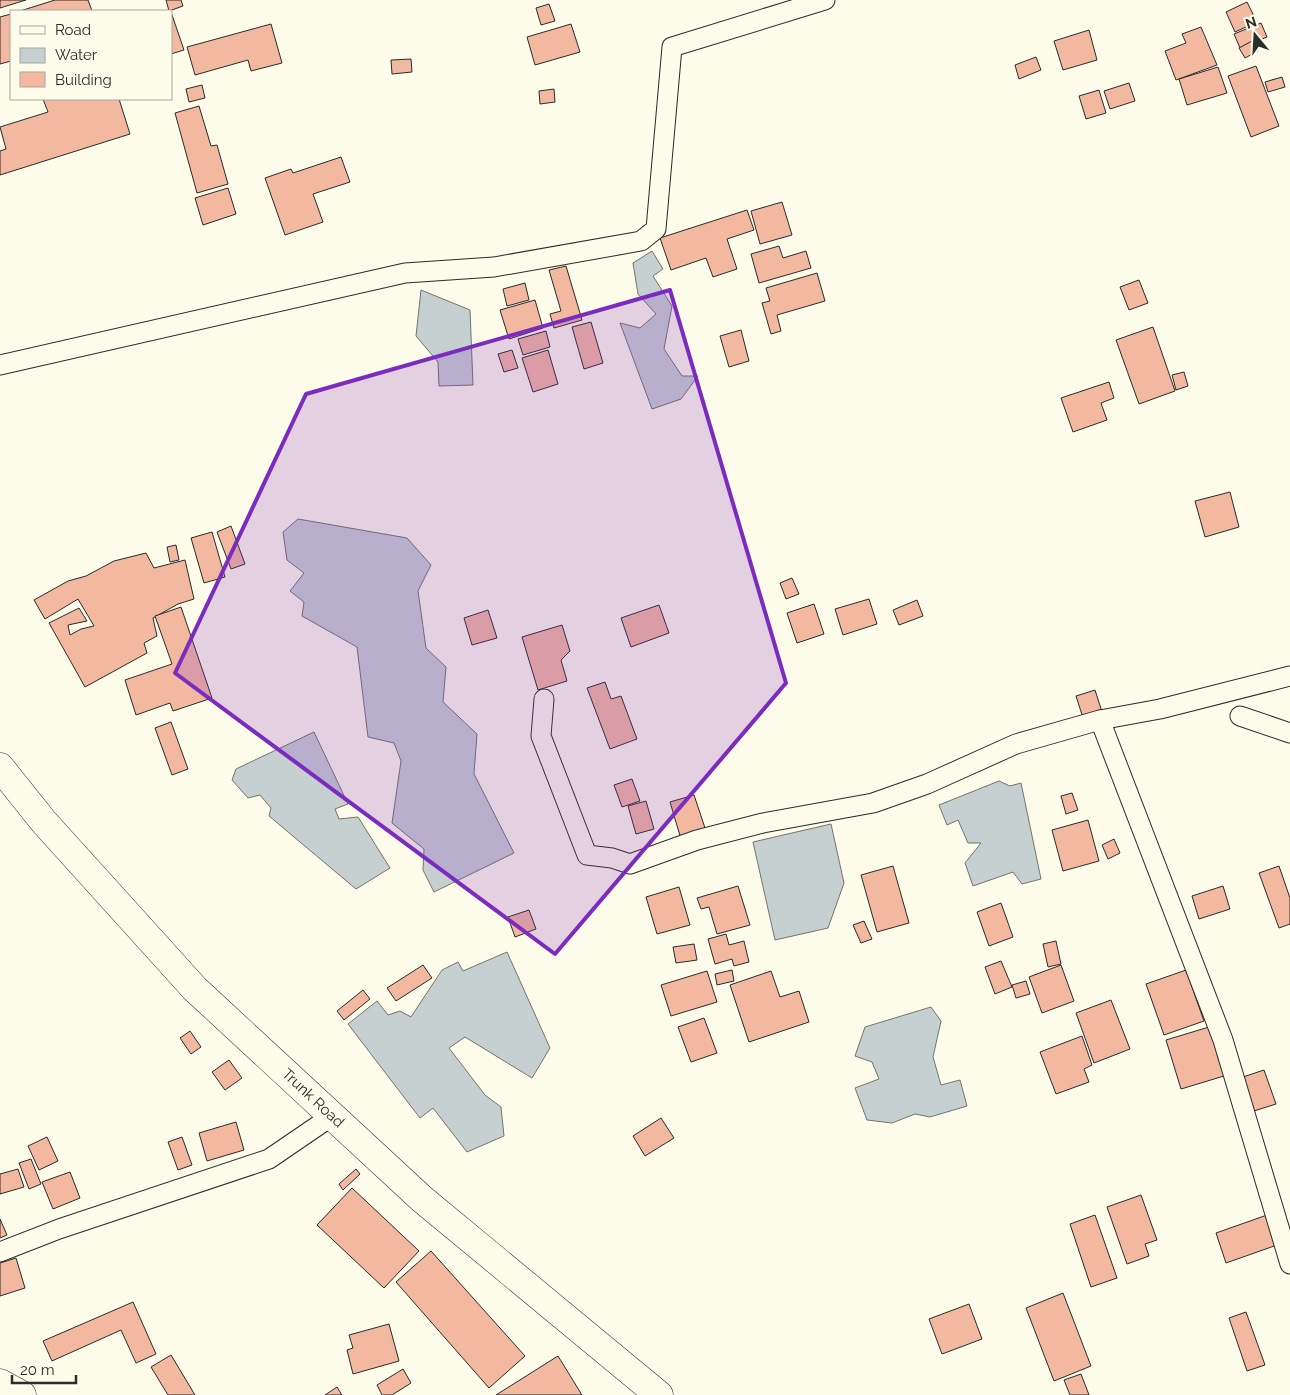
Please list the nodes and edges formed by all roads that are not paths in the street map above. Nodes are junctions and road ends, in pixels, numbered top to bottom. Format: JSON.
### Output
{"nodes":[{"id":1,"x":826,"y":0,"type":"edge"},
{"id":2,"x":0,"y":365,"type":"edge"},
{"id":3,"x":1290,"y":676,"type":"edge"},
{"id":4,"x":544,"y":699,"type":"dead end"},
{"id":5,"x":1240,"y":716,"type":"dead end"},
{"id":6,"x":1100,"y":720,"type":"junction"},
{"id":7,"x":1290,"y":734,"type":"edge"},
{"id":8,"x":0,"y":767,"type":"edge"},
{"id":9,"x":332,"y":1116,"type":"junction"},
{"id":10,"x":0,"y":1252,"type":"edge"},
{"id":11,"x":1290,"y":1264,"type":"edge"},
{"id":12,"x":0,"y":1383,"type":"edge"},
{"id":13,"x":22,"y":1395,"type":"edge"},
{"id":14,"x":659,"y":1395,"type":"edge"}],
"edges":[{"from":1,"to":2,"type":"street"},
{"from":3,"to":6,"type":"street"},
{"from":4,"to":6,"type":"street"},
{"from":5,"to":7,"type":"street"},
{"from":6,"to":11,"type":"street"},
{"from":8,"to":9,"type":"main road","name":"Trunk Road"},
{"from":9,"to":10,"type":"street"},
{"from":9,"to":14,"type":"main road","name":"Trunk Road"},
{"from":12,"to":13,"type":"main road"}]}
